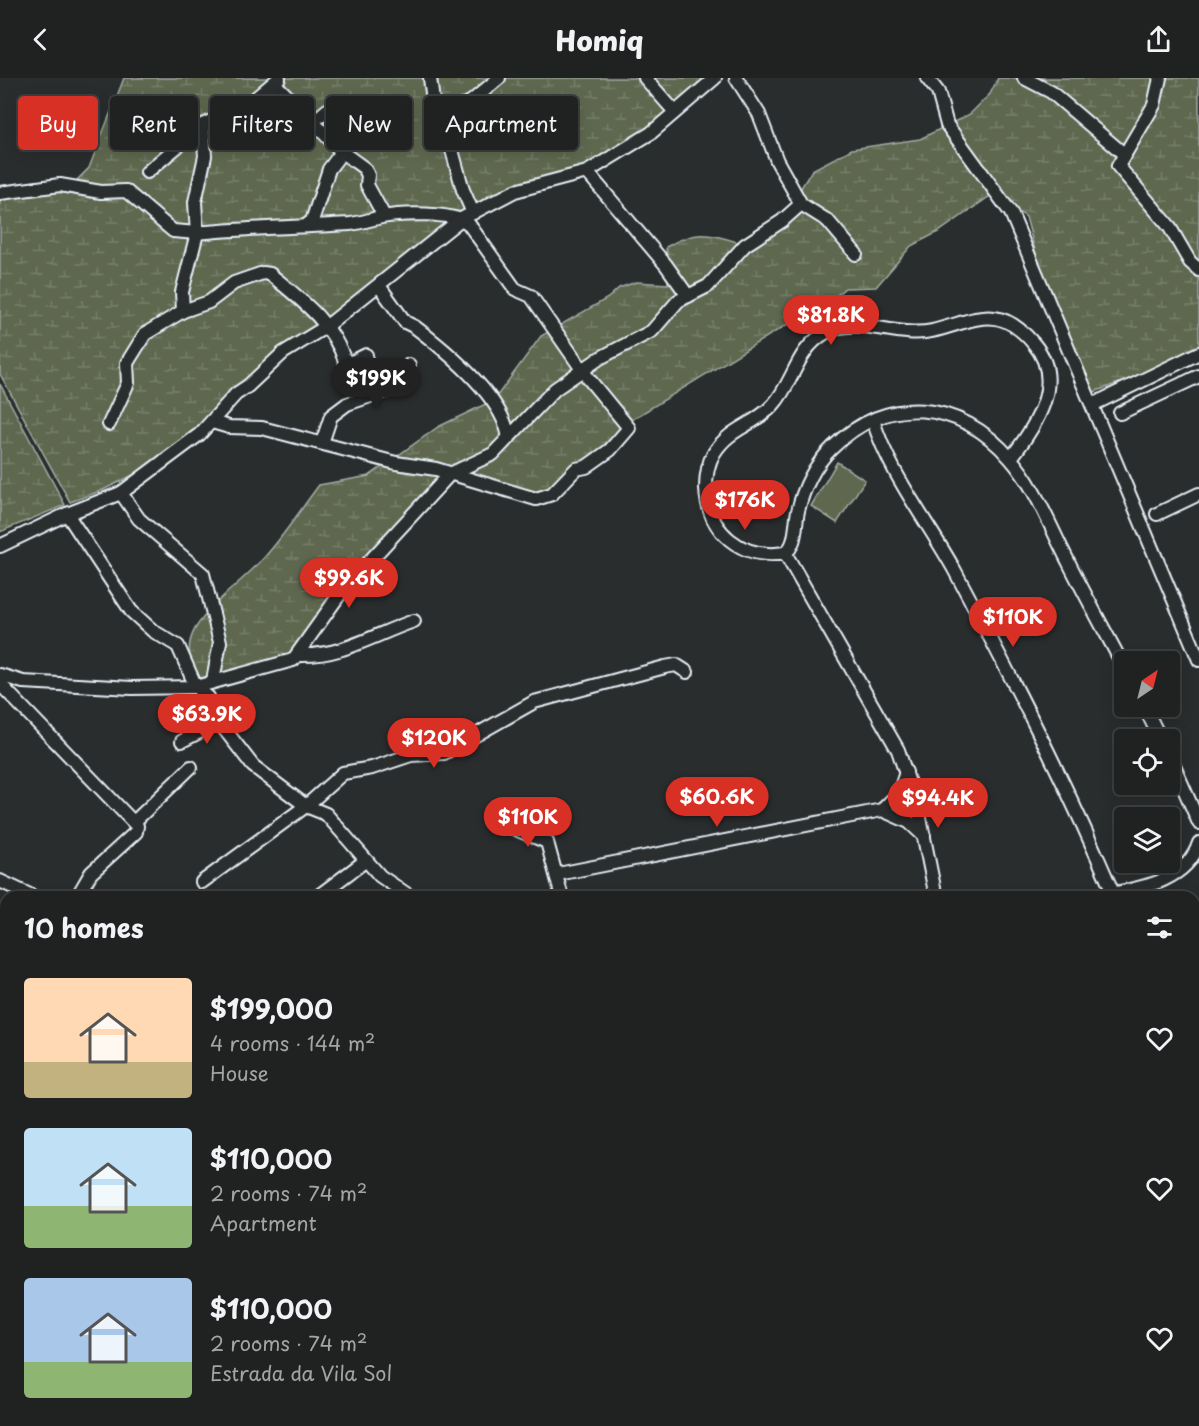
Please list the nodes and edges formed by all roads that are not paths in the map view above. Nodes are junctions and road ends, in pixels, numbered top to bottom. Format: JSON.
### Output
{"nodes":[{"id":1,"x":430,"y":78,"type":"edge"},
{"id":2,"x":499,"y":78,"type":"edge"},
{"id":3,"x":645,"y":78,"type":"edge"},
{"id":4,"x":715,"y":78,"type":"edge"},
{"id":5,"x":736,"y":78,"type":"edge"},
{"id":6,"x":927,"y":78,"type":"edge"},
{"id":7,"x":1024,"y":78,"type":"edge"},
{"id":8,"x":1160,"y":78,"type":"edge"},
{"id":9,"x":277,"y":81,"type":"edge"},
{"id":10,"x":290,"y":96,"type":"edge"},
{"id":11,"x":432,"y":96,"type":"edge"},
{"id":12,"x":478,"y":96,"type":"edge"},
{"id":13,"x":326,"y":111,"type":"edge"},
{"id":14,"x":675,"y":112,"type":"junction"},
{"id":15,"x":314,"y":121,"type":"edge"},
{"id":16,"x":314,"y":123,"type":"edge"},
{"id":17,"x":203,"y":125,"type":"junction"},
{"id":18,"x":452,"y":150,"type":"edge"},
{"id":19,"x":342,"y":152,"type":"junction"},
{"id":20,"x":1125,"y":154,"type":"junction"},
{"id":21,"x":147,"y":172,"type":"dead end"},
{"id":22,"x":587,"y":172,"type":"junction"},
{"id":23,"x":0,"y":192,"type":"edge"},
{"id":24,"x":801,"y":204,"type":"junction"},
{"id":25,"x":384,"y":216,"type":"junction"},
{"id":26,"x":467,"y":216,"type":"junction"},
{"id":27,"x":308,"y":224,"type":"junction"},
{"id":28,"x":197,"y":233,"type":"junction"},
{"id":29,"x":856,"y":254,"type":"dead end"},
{"id":30,"x":1199,"y":270,"type":"edge"},
{"id":31,"x":380,"y":287,"type":"junction"},
{"id":32,"x":688,"y":296,"type":"junction"},
{"id":33,"x":183,"y":311,"type":"junction"},
{"id":34,"x":327,"y":326,"type":"junction"},
{"id":35,"x":1199,"y":353,"type":"edge"},
{"id":36,"x":366,"y":355,"type":"dead end"},
{"id":37,"x":409,"y":365,"type":"dead end"},
{"id":38,"x":583,"y":369,"type":"junction"},
{"id":39,"x":1199,"y":376,"type":"edge"},
{"id":40,"x":1092,"y":405,"type":"junction"},
{"id":41,"x":1120,"y":413,"type":"dead end"},
{"id":42,"x":873,"y":420,"type":"junction"},
{"id":43,"x":212,"y":422,"type":"junction"},
{"id":44,"x":108,"y":424,"type":"dead end"},
{"id":45,"x":509,"y":438,"type":"junction"},
{"id":46,"x":322,"y":443,"type":"junction"},
{"id":47,"x":1011,"y":458,"type":"junction"},
{"id":48,"x":450,"y":474,"type":"junction"},
{"id":49,"x":120,"y":494,"type":"junction"},
{"id":50,"x":1199,"y":494,"type":"edge"},
{"id":51,"x":1157,"y":513,"type":"dead end"},
{"id":52,"x":67,"y":514,"type":"junction"},
{"id":53,"x":0,"y":546,"type":"edge"},
{"id":54,"x":785,"y":553,"type":"junction"},
{"id":55,"x":414,"y":621,"type":"dead end"},
{"id":56,"x":1116,"y":651,"type":"edge"},
{"id":57,"x":299,"y":655,"type":"junction"},
{"id":58,"x":1199,"y":660,"type":"edge"},
{"id":59,"x":687,"y":672,"type":"dead end"},
{"id":60,"x":0,"y":675,"type":"edge"},
{"id":61,"x":213,"y":681,"type":"junction"},
{"id":62,"x":0,"y":684,"type":"edge"},
{"id":63,"x":196,"y":687,"type":"junction"},
{"id":64,"x":219,"y":722,"type":"junction"},
{"id":65,"x":182,"y":741,"type":"dead end"},
{"id":66,"x":191,"y":767,"type":"dead end"},
{"id":67,"x":906,"y":770,"type":"junction"},
{"id":68,"x":1180,"y":780,"type":"edge"},
{"id":69,"x":306,"y":806,"type":"junction"},
{"id":70,"x":882,"y":810,"type":"junction"},
{"id":71,"x":496,"y":821,"type":"dead end"},
{"id":72,"x":134,"y":822,"type":"junction"},
{"id":73,"x":1199,"y":823,"type":"edge"},
{"id":74,"x":924,"y":836,"type":"junction"},
{"id":75,"x":1199,"y":843,"type":"edge"},
{"id":76,"x":365,"y":861,"type":"junction"},
{"id":77,"x":558,"y":874,"type":"junction"},
{"id":78,"x":0,"y":881,"type":"edge"},
{"id":79,"x":202,"y":882,"type":"dead end"},
{"id":80,"x":21,"y":891,"type":"edge"},
{"id":81,"x":80,"y":891,"type":"edge"},
{"id":82,"x":325,"y":891,"type":"edge"},
{"id":83,"x":401,"y":891,"type":"edge"},
{"id":84,"x":561,"y":891,"type":"edge"},
{"id":85,"x":935,"y":891,"type":"edge"},
{"id":86,"x":1112,"y":891,"type":"edge"},
{"id":87,"x":1125,"y":891,"type":"edge"}],
"edges":[{"from":1,"to":11,"type":"street"},
{"from":2,"to":12,"type":"street"},
{"from":3,"to":14,"type":"street"},
{"from":4,"to":14,"type":"street"},
{"from":5,"to":24,"type":"street"},
{"from":6,"to":40,"type":"street"},
{"from":7,"to":20,"type":"street"},
{"from":8,"to":20,"type":"street"},
{"from":9,"to":10,"type":"street"},
{"from":9,"to":17,"type":"street"},
{"from":13,"to":15,"type":"street"},
{"from":14,"to":22,"type":"street"},
{"from":16,"to":19,"type":"street"},
{"from":17,"to":21,"type":"street"},
{"from":17,"to":28,"type":"street"},
{"from":18,"to":26,"type":"street"},
{"from":19,"to":25,"type":"street"},
{"from":19,"to":27,"type":"street"},
{"from":20,"to":30,"type":"street"},
{"from":22,"to":26,"type":"street"},
{"from":22,"to":32,"type":"street"},
{"from":23,"to":28,"type":"street"},
{"from":24,"to":29,"type":"street"},
{"from":24,"to":32,"type":"street"},
{"from":25,"to":26,"type":"street"},
{"from":25,"to":27,"type":"street"},
{"from":26,"to":31,"type":"street"},
{"from":26,"to":38,"type":"street"},
{"from":27,"to":28,"type":"street"},
{"from":28,"to":33,"type":"street"},
{"from":31,"to":34,"type":"street"},
{"from":31,"to":45,"type":"street"},
{"from":32,"to":38,"type":"street"},
{"from":33,"to":34,"type":"street"},
{"from":33,"to":44,"type":"street"},
{"from":34,"to":36,"type":"street"},
{"from":34,"to":43,"type":"street"},
{"from":35,"to":40,"type":"street"},
{"from":37,"to":46,"type":"street"},
{"from":38,"to":45,"type":"street"},
{"from":38,"to":48,"type":"street"},
{"from":39,"to":41,"type":"street"},
{"from":40,"to":58,"type":"street"},
{"from":42,"to":47,"type":"street"},
{"from":42,"to":54,"type":"street"},
{"from":42,"to":86,"type":"street"},
{"from":43,"to":46,"type":"street"},
{"from":43,"to":49,"type":"street"},
{"from":45,"to":48,"type":"street"},
{"from":46,"to":48,"type":"street"},
{"from":47,"to":54,"type":"street"},
{"from":47,"to":56,"type":"street"},
{"from":48,"to":57,"type":"street"},
{"from":49,"to":52,"type":"street"},
{"from":49,"to":61,"type":"street"},
{"from":50,"to":51,"type":"street"},
{"from":52,"to":53,"type":"street"},
{"from":52,"to":63,"type":"street"},
{"from":54,"to":67,"type":"street"},
{"from":55,"to":57,"type":"street"},
{"from":57,"to":61,"type":"street"},
{"from":59,"to":69,"type":"street"},
{"from":60,"to":63,"type":"street"},
{"from":61,"to":63,"type":"street"},
{"from":62,"to":72,"type":"street"},
{"from":63,"to":64,"type":"street"},
{"from":64,"to":65,"type":"street"},
{"from":64,"to":69,"type":"street"},
{"from":66,"to":72,"type":"street"},
{"from":67,"to":70,"type":"street"},
{"from":67,"to":74,"type":"street"},
{"from":68,"to":73,"type":"street"},
{"from":69,"to":76,"type":"street"},
{"from":69,"to":79,"type":"street"},
{"from":70,"to":74,"type":"street"},
{"from":70,"to":77,"type":"street"},
{"from":71,"to":77,"type":"street"},
{"from":72,"to":81,"type":"street"},
{"from":74,"to":85,"type":"street"},
{"from":75,"to":87,"type":"street"},
{"from":76,"to":82,"type":"street"},
{"from":76,"to":83,"type":"street"},
{"from":77,"to":84,"type":"street"},
{"from":78,"to":80,"type":"street"}]}
